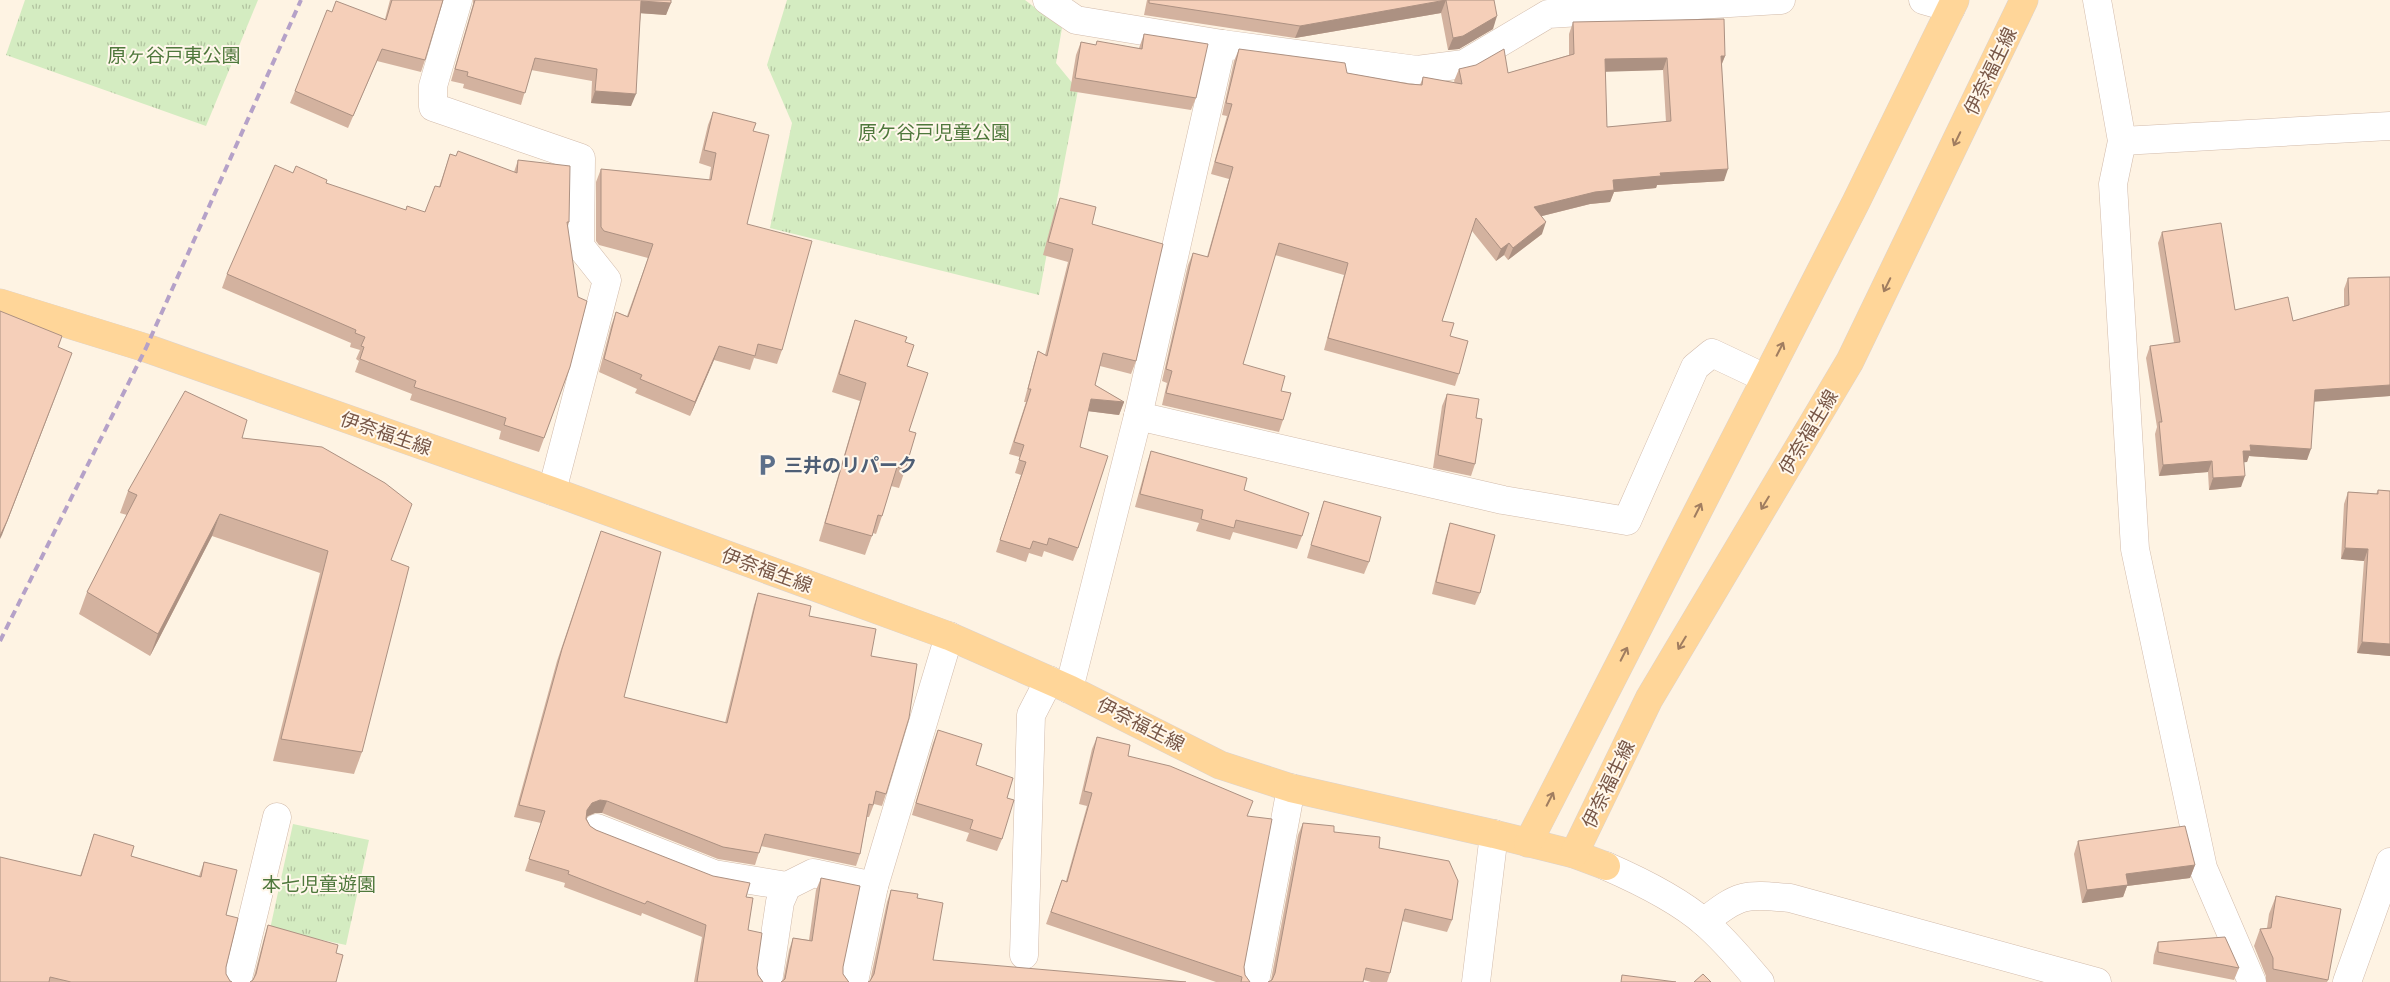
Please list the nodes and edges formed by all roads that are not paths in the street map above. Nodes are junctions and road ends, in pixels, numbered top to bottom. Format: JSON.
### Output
{"nodes":[{"id":1,"x":458,"y":0,"type":"edge"},
{"id":2,"x":1047,"y":0,"type":"edge"},
{"id":3,"x":1782,"y":0,"type":"edge"},
{"id":4,"x":1923,"y":0,"type":"edge"},
{"id":5,"x":2024,"y":0,"type":"edge"},
{"id":6,"x":2097,"y":0,"type":"edge"},
{"id":7,"x":1953,"y":4,"type":"edge"},
{"id":8,"x":1546,"y":7,"type":"edge"},
{"id":9,"x":1222,"y":44,"type":"junction"},
{"id":10,"x":2390,"y":126,"type":"edge"},
{"id":11,"x":2122,"y":140,"type":"junction"},
{"id":12,"x":0,"y":303,"type":"edge"},
{"id":13,"x":1765,"y":378,"type":"junction"},
{"id":14,"x":1138,"y":416,"type":"junction"},
{"id":15,"x":552,"y":492,"type":"junction"},
{"id":16,"x":949,"y":636,"type":"junction"},
{"id":17,"x":1059,"y":684,"type":"junction"},
{"id":18,"x":1291,"y":788,"type":"junction"},
{"id":19,"x":277,"y":817,"type":"dead end"},
{"id":20,"x":597,"y":828,"type":"edge"},
{"id":21,"x":1494,"y":834,"type":"junction"},
{"id":22,"x":1528,"y":843,"type":"junction"},
{"id":23,"x":1574,"y":854,"type":"junction"},
{"id":24,"x":2390,"y":862,"type":"edge"},
{"id":25,"x":1606,"y":866,"type":"joint"},
{"id":26,"x":787,"y":886,"type":"junction"},
{"id":27,"x":874,"y":886,"type":"junction"},
{"id":28,"x":1704,"y":922,"type":"junction"},
{"id":29,"x":1024,"y":955,"type":"dead end"},
{"id":30,"x":237,"y":982,"type":"edge"},
{"id":31,"x":768,"y":982,"type":"edge"},
{"id":32,"x":854,"y":982,"type":"edge"},
{"id":33,"x":1255,"y":982,"type":"edge"},
{"id":34,"x":1476,"y":982,"type":"edge"},
{"id":35,"x":1760,"y":982,"type":"edge"},
{"id":36,"x":2097,"y":982,"type":"edge"},
{"id":37,"x":2252,"y":982,"type":"edge"},
{"id":38,"x":2347,"y":982,"type":"edge"}],
"edges":[{"from":1,"to":15,"type":"street"},
{"from":2,"to":9,"type":"street"},
{"from":3,"to":8,"type":"street"},
{"from":4,"to":7,"type":"street"},
{"from":5,"to":23,"type":"main road","name":"伊奈福生線","one_way":true},
{"from":6,"to":11,"type":"street"},
{"from":13,"to":7,"type":"main road","one_way":true},
{"from":8,"to":9,"type":"street"},
{"from":9,"to":14,"type":"street"},
{"from":10,"to":11,"type":"street"},
{"from":11,"to":37,"type":"street"},
{"from":12,"to":15,"type":"main road","name":"伊奈福生線"},
{"from":13,"to":14,"type":"street"},
{"from":22,"to":13,"type":"main road","one_way":true},
{"from":14,"to":17,"type":"street"},
{"from":15,"to":16,"type":"main road","name":"伊奈福生線"},
{"from":16,"to":17,"type":"main road","name":"伊奈福生線"},
{"from":16,"to":27,"type":"street"},
{"from":17,"to":18,"type":"main road","name":"伊奈福生線"},
{"from":17,"to":29,"type":"street"},
{"from":18,"to":21,"type":"main road","name":"伊奈福生線"},
{"from":18,"to":33,"type":"street"},
{"from":19,"to":30,"type":"street"},
{"from":20,"to":26,"type":"street"},
{"from":21,"to":22,"type":"main road","name":"伊奈福生線"},
{"from":21,"to":34,"type":"street"},
{"from":22,"to":23,"type":"main road","name":"伊奈福生線"},
{"from":23,"to":25,"type":"main road","name":"伊奈福生線"},
{"from":24,"to":38,"type":"street"},
{"from":25,"to":28,"type":"street"},
{"from":26,"to":27,"type":"street"},
{"from":26,"to":31,"type":"street"},
{"from":27,"to":32,"type":"street"},
{"from":28,"to":35,"type":"street"},
{"from":28,"to":36,"type":"street"}]}
